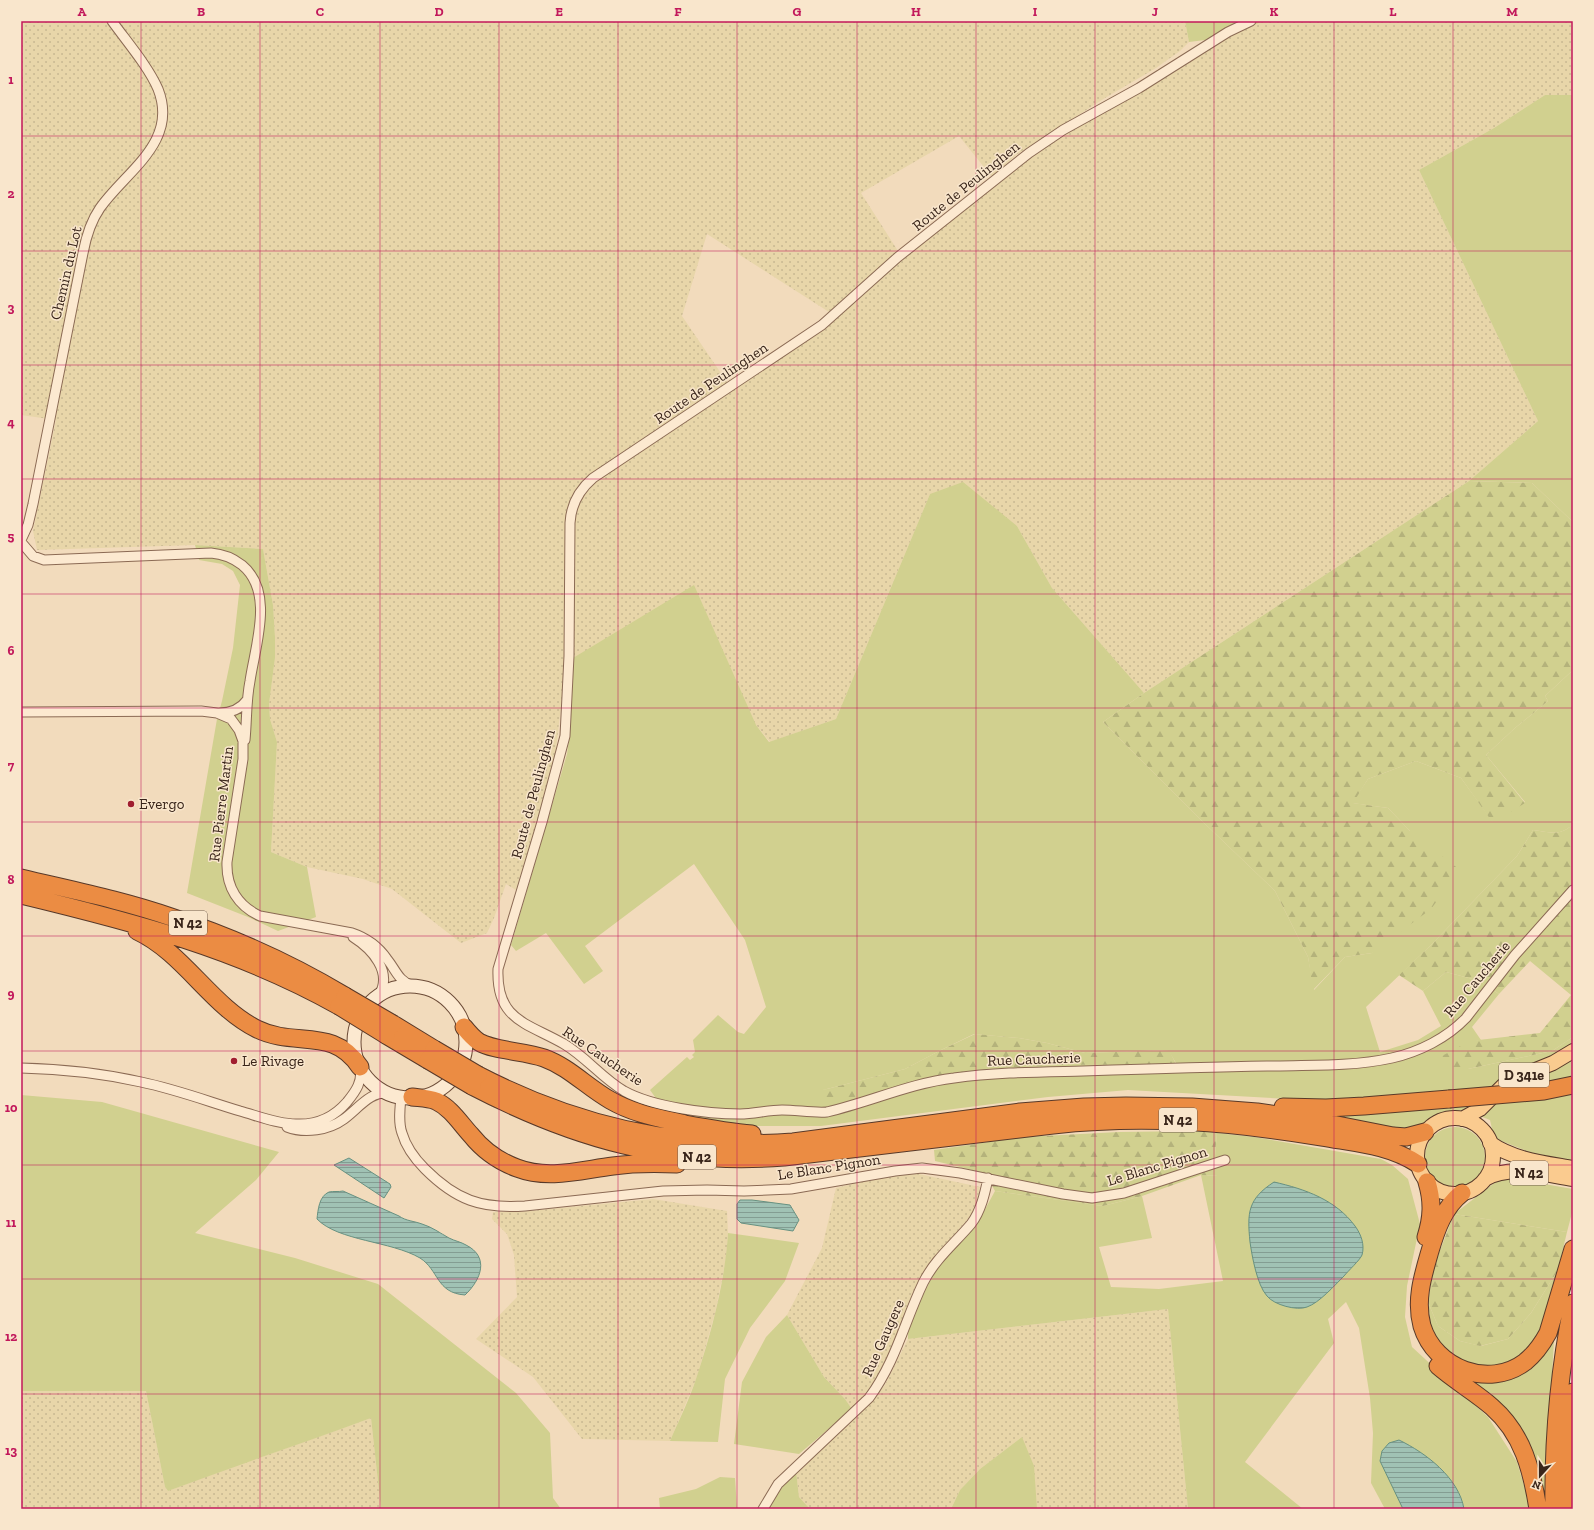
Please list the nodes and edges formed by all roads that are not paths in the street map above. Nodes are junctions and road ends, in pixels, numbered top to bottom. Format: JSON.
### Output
{"nodes":[{"id":1,"x":112,"y":21,"type":"edge"},
{"id":2,"x":1251,"y":21,"type":"edge"},
{"id":3,"x":21,"y":541,"type":"edge"},
{"id":4,"x":247,"y":700,"type":"junction"},
{"id":5,"x":21,"y":712,"type":"edge"},
{"id":6,"x":217,"y":713,"type":"junction"},
{"id":7,"x":244,"y":745,"type":"junction"},
{"id":8,"x":21,"y":878,"type":"edge"},
{"id":9,"x":1573,"y":890,"type":"edge"},
{"id":10,"x":21,"y":895,"type":"edge"},
{"id":11,"x":86,"y":911,"type":"junction"},
{"id":12,"x":341,"y":931,"type":"junction"},
{"id":13,"x":500,"y":964,"type":"joint"},
{"id":14,"x":413,"y":986,"type":"junction"},
{"id":15,"x":379,"y":995,"type":"junction"},
{"id":16,"x":342,"y":1001,"type":"junction"},
{"id":17,"x":464,"y":1027,"type":"junction"},
{"id":18,"x":1573,"y":1051,"type":"edge"},
{"id":19,"x":360,"y":1066,"type":"junction"},
{"id":20,"x":21,"y":1068,"type":"edge"},
{"id":21,"x":1573,"y":1085,"type":"edge"},
{"id":22,"x":401,"y":1096,"type":"junction"},
{"id":23,"x":1491,"y":1099,"type":"junction"},
{"id":24,"x":1229,"y":1109,"type":"junction"},
{"id":25,"x":1462,"y":1119,"type":"junction"},
{"id":26,"x":271,"y":1120,"type":"junction"},
{"id":27,"x":930,"y":1132,"type":"junction"},
{"id":28,"x":1425,"y":1132,"type":"junction"},
{"id":29,"x":1488,"y":1139,"type":"junction"},
{"id":30,"x":1225,"y":1160,"type":"dead end"},
{"id":31,"x":1418,"y":1164,"type":"junction"},
{"id":32,"x":1573,"y":1168,"type":"edge"},
{"id":33,"x":988,"y":1178,"type":"junction"},
{"id":34,"x":1486,"y":1179,"type":"junction"},
{"id":35,"x":1573,"y":1179,"type":"edge"},
{"id":36,"x":1427,"y":1182,"type":"junction"},
{"id":37,"x":1462,"y":1193,"type":"junction"},
{"id":38,"x":1573,"y":1249,"type":"edge"},
{"id":39,"x":1573,"y":1303,"type":"edge"},
{"id":40,"x":1573,"y":1392,"type":"edge"},
{"id":41,"x":763,"y":1509,"type":"edge"},
{"id":42,"x":1538,"y":1509,"type":"edge"},
{"id":43,"x":1554,"y":1509,"type":"edge"},
{"id":44,"x":1567,"y":1509,"type":"edge"}],
"edges":[{"from":1,"to":3,"type":"street","name":"Chemin du Lot"},
{"from":2,"to":13,"type":"street","name":"Route de Peulinghen"},
{"from":3,"to":4,"type":"street"},
{"from":4,"to":6,"type":"street"},
{"from":4,"to":7,"type":"street"},
{"from":5,"to":6,"type":"street","name":"Rue Pierre Martin"},
{"from":6,"to":7,"type":"street","name":"Rue Pierre Martin"},
{"from":7,"to":12,"type":"street","name":"Rue Pierre Martin"},
{"from":8,"to":16,"type":"highway","number":"N 42"},
{"from":9,"to":13,"type":"street","name":"Rue Caucherie"},
{"from":10,"to":11,"type":"highway","number":"N 42"},
{"from":11,"to":16,"type":"highway","number":"N 42"},
{"from":11,"to":19,"type":"highway"},
{"from":12,"to":14,"type":"street","name":"Rue Pierre Martin"},
{"from":12,"to":15,"type":"street","name":"Rue Pierre Martin"},
{"from":14,"to":15,"type":"street"},
{"from":14,"to":17,"type":"street"},
{"from":15,"to":19,"type":"street"},
{"from":16,"to":27,"type":"highway","number":"N 42","bridge":true},
{"from":17,"to":22,"type":"street"},
{"from":17,"to":27,"type":"highway"},
{"from":18,"to":23,"type":"main road","number":"D 341e"},
{"from":19,"to":22,"type":"street"},
{"from":19,"to":26,"type":"street"},
{"from":20,"to":26,"type":"street"},
{"from":21,"to":24,"type":"highway","bridge":true},
{"from":22,"to":26,"type":"street"},
{"from":22,"to":27,"type":"highway"},
{"from":22,"to":33,"type":"street","name":"Le Blanc Pignon"},
{"from":23,"to":25,"type":"main road","number":"D 341e"},
{"from":23,"to":29,"type":"main road","number":"D 341e"},
{"from":24,"to":27,"type":"highway","number":"N 42"},
{"from":24,"to":28,"type":"highway","number":"N 42"},
{"from":25,"to":28,"type":"main road"},
{"from":25,"to":29,"type":"main road"},
{"from":27,"to":31,"type":"highway","number":"N 42"},
{"from":28,"to":31,"type":"main road"},
{"from":29,"to":32,"type":"main road","number":"N 42"},
{"from":29,"to":34,"type":"main road"},
{"from":30,"to":33,"type":"street","name":"Le Blanc Pignon"},
{"from":31,"to":36,"type":"main road"},
{"from":33,"to":41,"type":"street","name":"Rue Gaugere"},
{"from":34,"to":35,"type":"main road","number":"N 42"},
{"from":34,"to":37,"type":"main road"},
{"from":36,"to":37,"type":"main road"},
{"from":36,"to":42,"type":"highway"},
{"from":37,"to":38,"type":"highway"},
{"from":39,"to":43,"type":"highway"},
{"from":40,"to":44,"type":"highway"}]}
